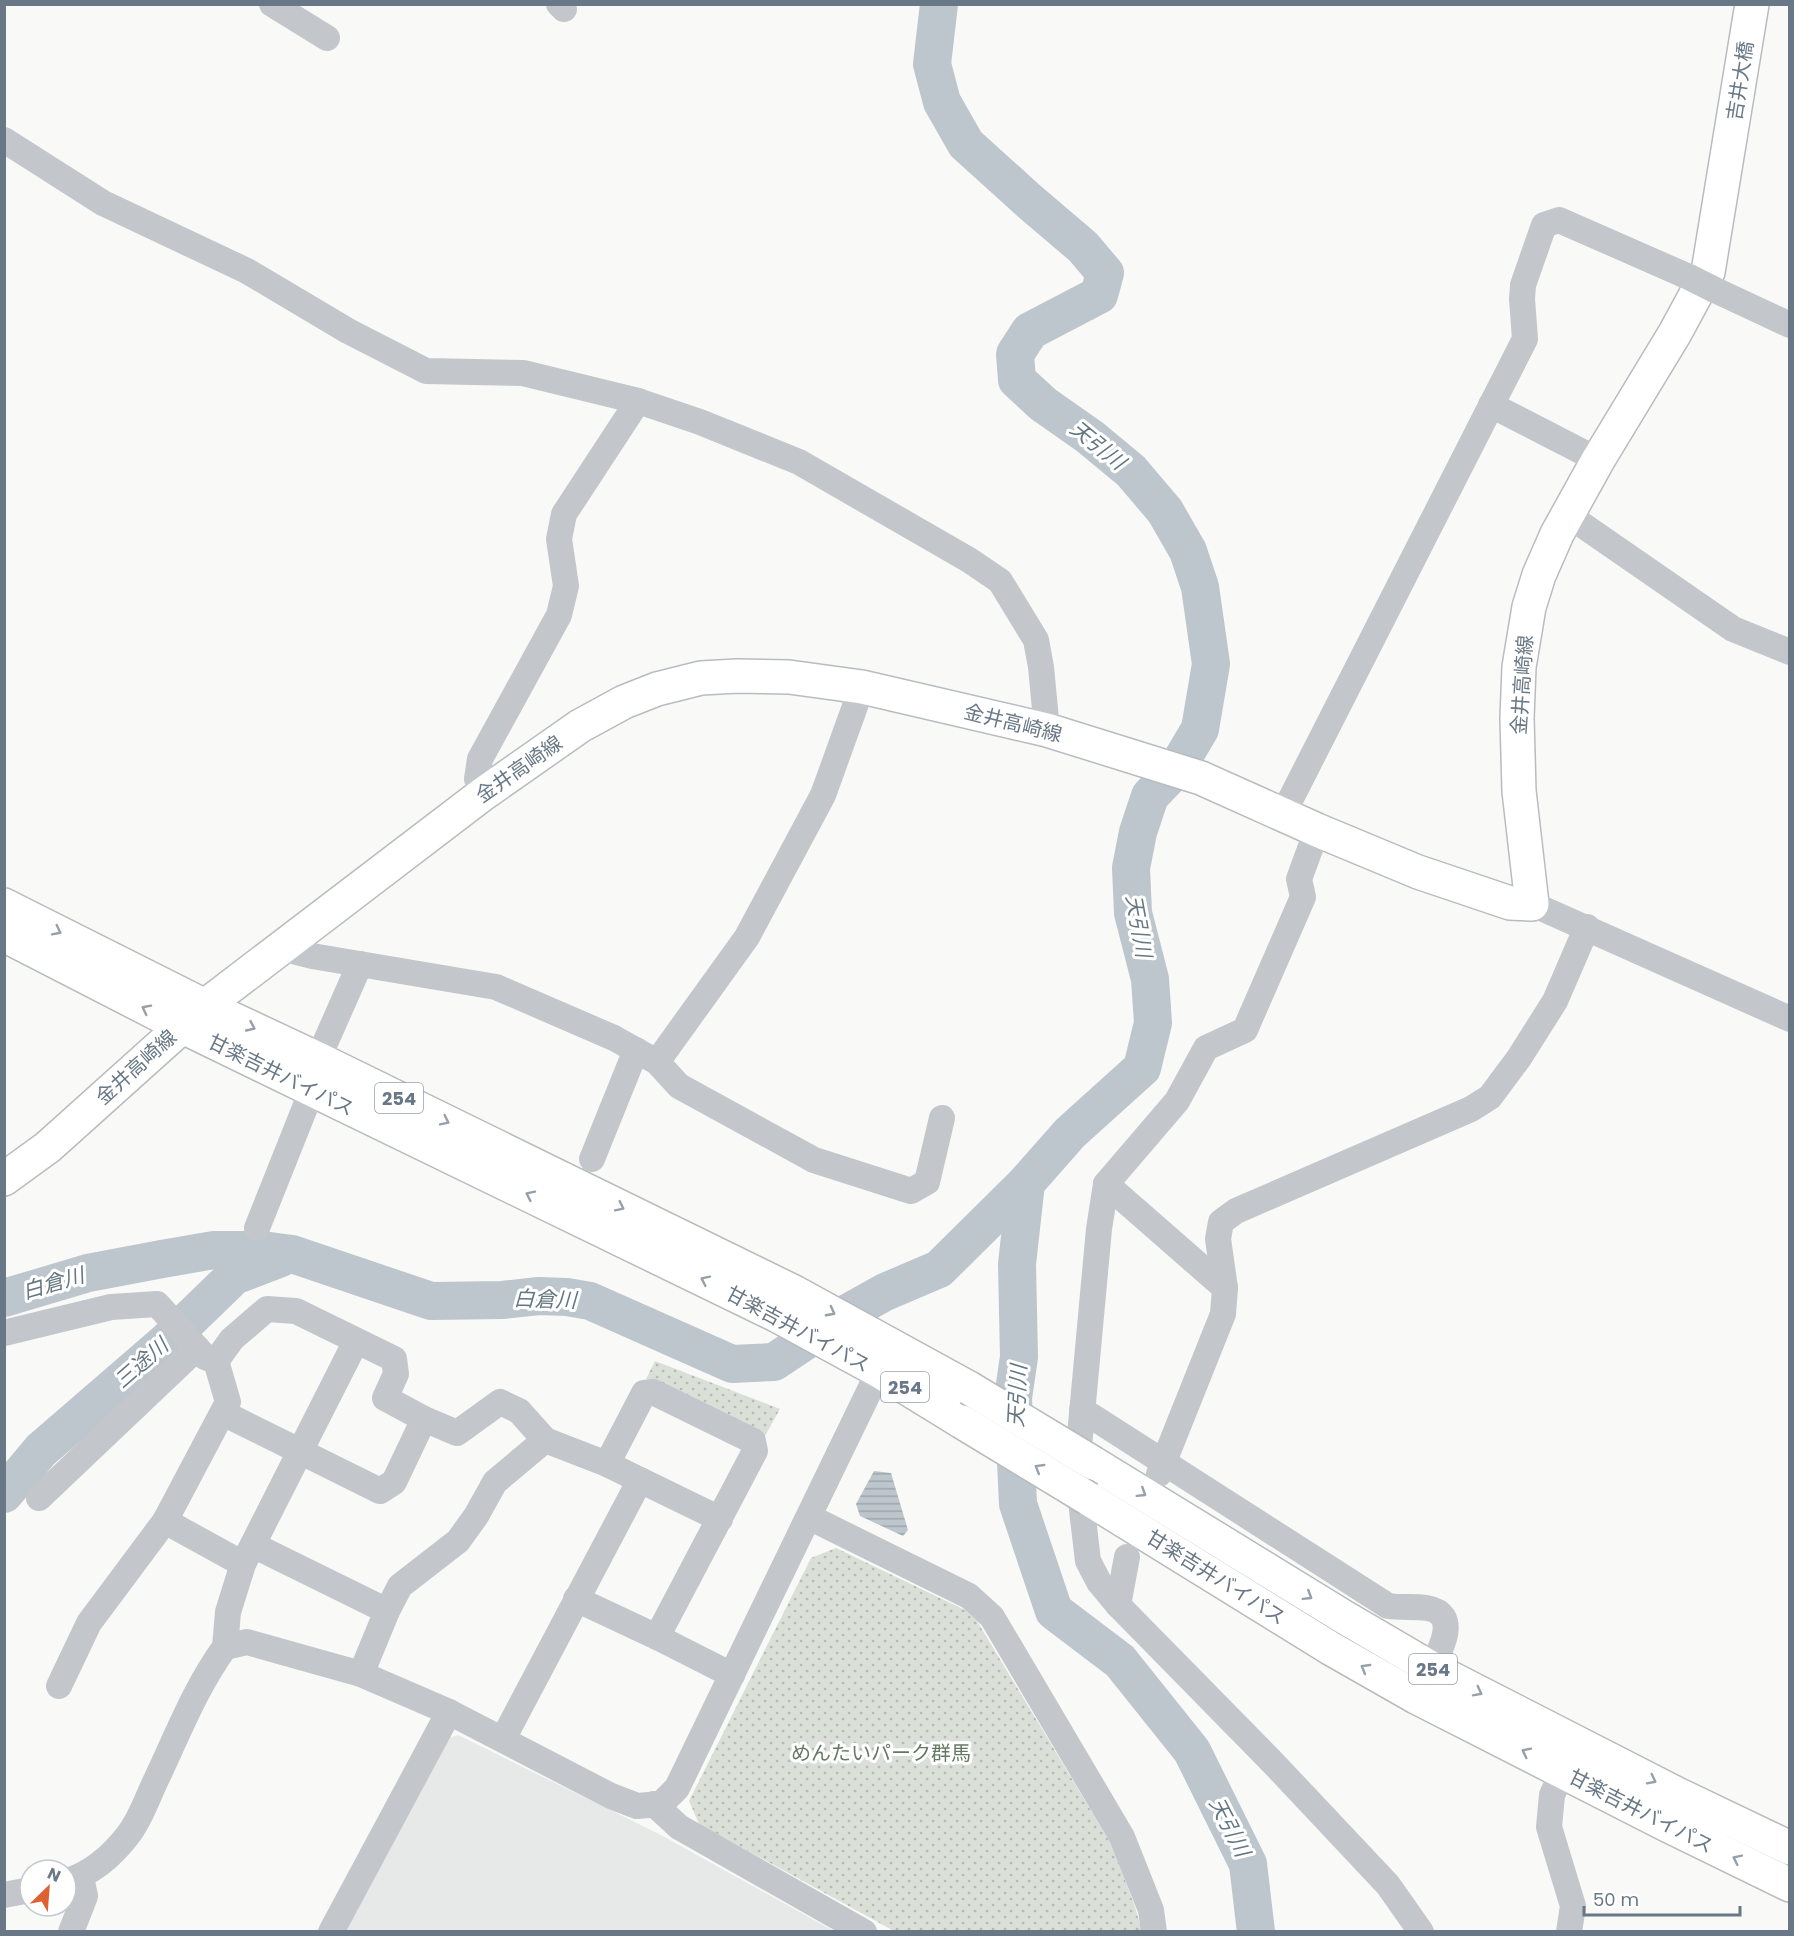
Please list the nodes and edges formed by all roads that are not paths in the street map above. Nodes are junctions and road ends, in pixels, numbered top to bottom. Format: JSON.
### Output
{"nodes":[{"id":1,"x":272,"y":4,"type":"edge"},
{"id":2,"x":1752,"y":4,"type":"edge"},
{"id":3,"x":327,"y":38,"type":"dead end"},
{"id":4,"x":4,"y":140,"type":"edge"},
{"id":5,"x":1727,"y":158,"type":"joint"},
{"id":6,"x":1790,"y":325,"type":"edge"},
{"id":7,"x":638,"y":401,"type":"junction"},
{"id":8,"x":1491,"y":405,"type":"junction"},
{"id":9,"x":1598,"y":460,"type":"junction"},
{"id":10,"x":1568,"y":516,"type":"junction"},
{"id":11,"x":1790,"y":652,"type":"edge"},
{"id":12,"x":862,"y":687,"type":"junction"},
{"id":13,"x":1047,"y":730,"type":"junction"},
{"id":14,"x":483,"y":794,"type":"junction"},
{"id":15,"x":1283,"y":814,"type":"junction"},
{"id":16,"x":1317,"y":830,"type":"junction"},
{"id":17,"x":1532,"y":904,"type":"junction"},
{"id":18,"x":4,"y":905,"type":"edge"},
{"id":19,"x":1587,"y":927,"type":"junction"},
{"id":20,"x":4,"y":935,"type":"edge"},
{"id":21,"x":281,"y":948,"type":"junction"},
{"id":22,"x":360,"y":964,"type":"junction"},
{"id":23,"x":206,"y":1006,"type":"junction"},
{"id":24,"x":1790,"y":1019,"type":"edge"},
{"id":25,"x":181,"y":1026,"type":"junction"},
{"id":26,"x":647,"y":1056,"type":"junction"},
{"id":27,"x":318,"y":1059,"type":"junction"},
{"id":28,"x":312,"y":1090,"type":"junction"},
{"id":29,"x":942,"y":1118,"type":"dead end"},
{"id":30,"x":592,"y":1160,"type":"dead end"},
{"id":31,"x":4,"y":1179,"type":"edge"},
{"id":32,"x":1106,"y":1184,"type":"junction"},
{"id":33,"x":257,"y":1228,"type":"dead end"},
{"id":34,"x":1225,"y":1288,"type":"junction"},
{"id":35,"x":785,"y":1304,"type":"junction"},
{"id":36,"x":4,"y":1333,"type":"edge"},
{"id":37,"x":356,"y":1341,"type":"junction"},
{"id":38,"x":858,"y":1343,"type":"junction"},
{"id":39,"x":200,"y":1348,"type":"junction"},
{"id":40,"x":879,"y":1371,"type":"junction"},
{"id":41,"x":1082,"y":1410,"type":"junction"},
{"id":42,"x":223,"y":1413,"type":"junction"},
{"id":43,"x":424,"y":1419,"type":"junction"},
{"id":44,"x":545,"y":1440,"type":"junction"},
{"id":45,"x":300,"y":1452,"type":"junction"},
{"id":46,"x":607,"y":1464,"type":"junction"},
{"id":47,"x":1161,"y":1468,"type":"junction"},
{"id":48,"x":640,"y":1480,"type":"junction"},
{"id":49,"x":39,"y":1498,"type":"dead end"},
{"id":50,"x":808,"y":1517,"type":"junction"},
{"id":51,"x":720,"y":1519,"type":"junction"},
{"id":52,"x":165,"y":1521,"type":"junction"},
{"id":53,"x":248,"y":1555,"type":"junction"},
{"id":54,"x":1127,"y":1557,"type":"dead end"},
{"id":55,"x":576,"y":1599,"type":"junction"},
{"id":56,"x":1118,"y":1605,"type":"junction"},
{"id":57,"x":387,"y":1611,"type":"junction"},
{"id":58,"x":657,"y":1637,"type":"junction"},
{"id":59,"x":225,"y":1647,"type":"junction"},
{"id":60,"x":1431,"y":1668,"type":"junction"},
{"id":61,"x":361,"y":1674,"type":"junction"},
{"id":62,"x":732,"y":1675,"type":"junction"},
{"id":63,"x":59,"y":1686,"type":"dead end"},
{"id":64,"x":449,"y":1712,"type":"junction"},
{"id":65,"x":503,"y":1739,"type":"junction"},
{"id":66,"x":1563,"y":1771,"type":"junction"},
{"id":67,"x":654,"y":1804,"type":"junction"},
{"id":68,"x":1790,"y":1848,"type":"edge"},
{"id":69,"x":78,"y":1876,"type":"edge"},
{"id":70,"x":1790,"y":1885,"type":"edge"},
{"id":71,"x":78,"y":1886,"type":"edge"},
{"id":72,"x":78,"y":1914,"type":"edge"},
{"id":73,"x":76,"y":1918,"type":"edge"},
{"id":74,"x":71,"y":1932,"type":"edge"},
{"id":75,"x":331,"y":1932,"type":"edge"},
{"id":76,"x":864,"y":1932,"type":"edge"},
{"id":77,"x":1154,"y":1932,"type":"edge"},
{"id":78,"x":1421,"y":1932,"type":"edge"},
{"id":79,"x":1569,"y":1932,"type":"edge"}],
"edges":[{"from":1,"to":3,"type":"street"},
{"from":2,"to":5,"type":"main road","name":"吉井大橋"},
{"from":4,"to":7,"type":"street"},
{"from":5,"to":9,"type":"main road","name":"金井高崎線"},
{"from":6,"to":8,"type":"street","bridge":true},
{"from":7,"to":13,"type":"street"},
{"from":7,"to":14,"type":"street"},
{"from":8,"to":9,"type":"street"},
{"from":8,"to":15,"type":"street"},
{"from":9,"to":10,"type":"main road","name":"金井高崎線"},
{"from":10,"to":11,"type":"street"},
{"from":10,"to":17,"type":"main road","name":"金井高崎線"},
{"from":12,"to":13,"type":"main road","name":"金井高崎線"},
{"from":12,"to":14,"type":"main road","name":"金井高崎線"},
{"from":12,"to":26,"type":"street"},
{"from":13,"to":15,"type":"main road","name":"金井高崎線"},
{"from":14,"to":21,"type":"main road","name":"金井高崎線"},
{"from":15,"to":16,"type":"main road"},
{"from":16,"to":17,"type":"main road"},
{"from":16,"to":32,"type":"street"},
{"from":17,"to":19,"type":"street"},
{"from":18,"to":23,"type":"main road","name":"甘楽吉井バイパス","number":"254","one_way":true},
{"from":19,"to":24,"type":"street"},
{"from":19,"to":34,"type":"street"},
{"from":25,"to":20,"type":"main road","name":"甘楽吉井バイパス","number":"254","one_way":true},
{"from":21,"to":22,"type":"street"},
{"from":21,"to":23,"type":"main road","name":"金井高崎線"},
{"from":22,"to":26,"type":"street"},
{"from":22,"to":27,"type":"street"},
{"from":23,"to":25,"type":"main road","name":"金井高崎線"},
{"from":23,"to":27,"type":"main road","name":"甘楽吉井バイパス","number":"254","one_way":true},
{"from":25,"to":28,"type":"main road","name":"甘楽吉井バイパス","number":"254"},
{"from":25,"to":31,"type":"main road","name":"金井高崎線"},
{"from":26,"to":29,"type":"street"},
{"from":26,"to":30,"type":"street"},
{"from":27,"to":35,"type":"main road","name":"甘楽吉井バイパス","number":"254","one_way":true},
{"from":28,"to":33,"type":"street"},
{"from":35,"to":28,"type":"main road","name":"甘楽吉井バイパス","number":"254","one_way":true},
{"from":32,"to":34,"type":"street"},
{"from":32,"to":41,"type":"street"},
{"from":34,"to":47,"type":"street"},
{"from":35,"to":38,"type":"main road","name":"甘楽吉井バイパス","number":"254"},
{"from":36,"to":39,"type":"street"},
{"from":37,"to":39,"type":"street"},
{"from":37,"to":43,"type":"street"},
{"from":37,"to":45,"type":"street"},
{"from":38,"to":40,"type":"main road","name":"甘楽吉井バイパス","number":"254"},
{"from":38,"to":60,"type":"main road","name":"甘楽吉井バイパス","number":"254","one_way":true,"bridge":true},
{"from":39,"to":42,"type":"street"},
{"from":39,"to":49,"type":"street"},
{"from":40,"to":50,"type":"street"},
{"from":66,"to":40,"type":"main road","name":"甘楽吉井バイパス","number":"254","one_way":true,"bridge":true},
{"from":41,"to":47,"type":"street"},
{"from":41,"to":56,"type":"street"},
{"from":42,"to":45,"type":"street"},
{"from":42,"to":52,"type":"street"},
{"from":43,"to":44,"type":"street"},
{"from":43,"to":45,"type":"street"},
{"from":44,"to":46,"type":"street"},
{"from":44,"to":57,"type":"street"},
{"from":45,"to":53,"type":"street"},
{"from":46,"to":48,"type":"street"},
{"from":46,"to":51,"type":"street"},
{"from":47,"to":60,"type":"street"},
{"from":48,"to":51,"type":"street"},
{"from":48,"to":55,"type":"street"},
{"from":50,"to":62,"type":"street"},
{"from":50,"to":77,"type":"street"},
{"from":51,"to":58,"type":"street"},
{"from":52,"to":53,"type":"street"},
{"from":52,"to":63,"type":"street"},
{"from":53,"to":57,"type":"street"},
{"from":53,"to":59,"type":"street"},
{"from":54,"to":56,"type":"street"},
{"from":55,"to":58,"type":"street"},
{"from":55,"to":65,"type":"street"},
{"from":56,"to":78,"type":"street"},
{"from":57,"to":61,"type":"street"},
{"from":58,"to":62,"type":"street"},
{"from":59,"to":61,"type":"street"},
{"from":59,"to":69,"type":"street"},
{"from":60,"to":68,"type":"main road","name":"甘楽吉井バイパス","number":"254","one_way":true},
{"from":61,"to":64,"type":"street"},
{"from":62,"to":67,"type":"street"},
{"from":64,"to":65,"type":"street"},
{"from":64,"to":75,"type":"street"},
{"from":65,"to":67,"type":"street"},
{"from":70,"to":66,"type":"main road","name":"甘楽吉井バイパス","number":"254","one_way":true},
{"from":66,"to":79,"type":"street"},
{"from":67,"to":76,"type":"street"},
{"from":71,"to":72,"type":"street"},
{"from":73,"to":74,"type":"street"}]}
